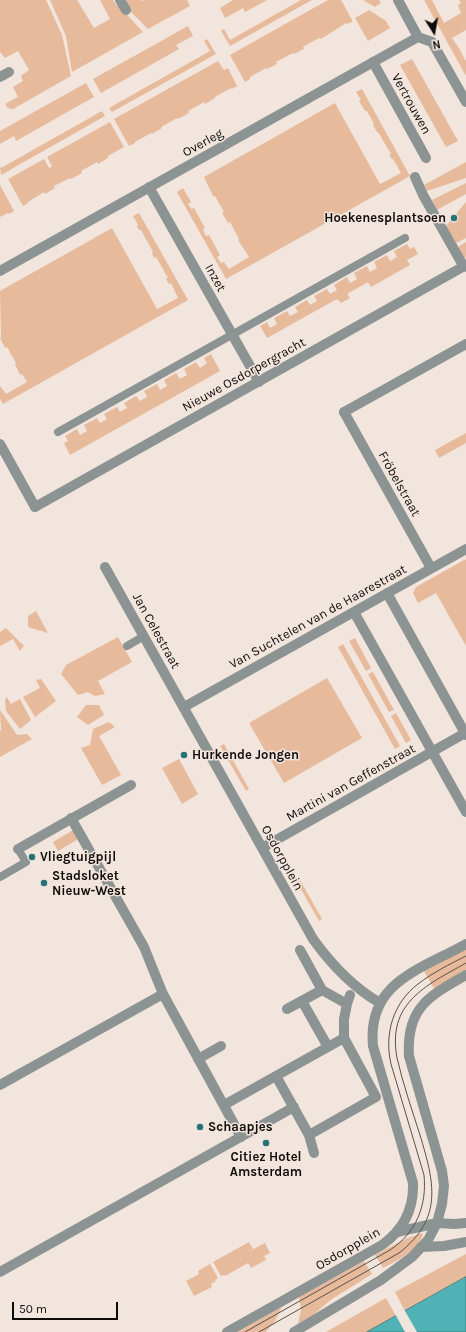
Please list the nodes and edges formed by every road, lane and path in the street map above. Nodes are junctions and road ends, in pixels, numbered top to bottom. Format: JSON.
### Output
{"nodes":[{"id":1,"x":120,"y":0,"type":"edge"},
{"id":2,"x":398,"y":0,"type":"edge"},
{"id":3,"x":126,"y":10,"type":"dead end"},
{"id":4,"x":418,"y":37,"type":"junction"},
{"id":5,"x":373,"y":62,"type":"junction"},
{"id":6,"x":466,"y":102,"type":"edge"},
{"id":7,"x":426,"y":158,"type":"dead end"},
{"id":8,"x":415,"y":177,"type":"dead end"},
{"id":9,"x":149,"y":187,"type":"junction"},
{"id":10,"x":405,"y":238,"type":"dead end"},
{"id":11,"x":465,"y":266,"type":"edge"},
{"id":12,"x":0,"y":271,"type":"edge"},
{"id":13,"x":232,"y":335,"type":"junction"},
{"id":14,"x":466,"y":344,"type":"edge"},
{"id":15,"x":259,"y":382,"type":"junction"},
{"id":16,"x":58,"y":432,"type":"dead end"},
{"id":17,"x":0,"y":444,"type":"edge"},
{"id":18,"x":466,"y":549,"type":"edge"},
{"id":19,"x":105,"y":567,"type":"dead end"},
{"id":20,"x":431,"y":568,"type":"junction"},
{"id":21,"x":387,"y":593,"type":"junction"},
{"id":22,"x":354,"y":612,"type":"junction"},
{"id":23,"x":144,"y":636,"type":"junction"},
{"id":24,"x":127,"y":646,"type":"dead end"},
{"id":25,"x":184,"y":707,"type":"junction"},
{"id":26,"x":466,"y":734,"type":"edge"},
{"id":27,"x":432,"y":752,"type":"junction"},
{"id":28,"x":131,"y":785,"type":"dead end"},
{"id":29,"x":466,"y":812,"type":"edge"},
{"id":30,"x":71,"y":818,"type":"junction"},
{"id":31,"x":18,"y":848,"type":"joint"},
{"id":32,"x":262,"y":848,"type":"junction"},
{"id":33,"x":0,"y":877,"type":"edge"},
{"id":34,"x":466,"y":944,"type":"edge"},
{"id":35,"x":300,"y":950,"type":"dead end"},
{"id":36,"x":466,"y":975,"type":"edge"},
{"id":37,"x":322,"y":990,"type":"junction"},
{"id":38,"x":163,"y":994,"type":"junction"},
{"id":39,"x":302,"y":1001,"type":"junction"},
{"id":40,"x":380,"y":1003,"type":"junction"},
{"id":41,"x":287,"y":1009,"type":"dead end"},
{"id":42,"x":344,"y":1038,"type":"junction"},
{"id":43,"x":221,"y":1046,"type":"dead end"},
{"id":44,"x":328,"y":1047,"type":"junction"},
{"id":45,"x":198,"y":1059,"type":"junction"},
{"id":46,"x":276,"y":1076,"type":"junction"},
{"id":47,"x":0,"y":1085,"type":"edge"},
{"id":48,"x":224,"y":1105,"type":"junction"},
{"id":49,"x":294,"y":1107,"type":"junction"},
{"id":50,"x":309,"y":1135,"type":"junction"},
{"id":51,"x":241,"y":1137,"type":"junction"},
{"id":52,"x":314,"y":1153,"type":"dead end"},
{"id":53,"x":437,"y":1223,"type":"junction"},
{"id":54,"x":466,"y":1223,"type":"edge"},
{"id":55,"x":397,"y":1232,"type":"junction"},
{"id":56,"x":466,"y":1242,"type":"edge"},
{"id":57,"x":421,"y":1247,"type":"junction"},
{"id":58,"x":0,"y":1272,"type":"edge"},
{"id":59,"x":227,"y":1332,"type":"edge"},
{"id":60,"x":294,"y":1332,"type":"edge"}],
"edges":[{"from":1,"to":3,"type":"street"},
{"from":2,"to":4,"type":"street"},
{"from":4,"to":5,"type":"street","name":"Overleg"},
{"from":4,"to":6,"type":"street"},
{"from":5,"to":7,"type":"street","name":"Vertrouwen"},
{"from":5,"to":9,"type":"street","name":"Overleg"},
{"from":8,"to":11,"type":"street"},
{"from":9,"to":12,"type":"street","name":"Overleg"},
{"from":9,"to":13,"type":"street","name":"Inzet"},
{"from":10,"to":13,"type":"lane"},
{"from":11,"to":15,"type":"street","name":"Nieuwe Osdorpergracht"},
{"from":13,"to":15,"type":"street","name":"Inzet"},
{"from":13,"to":16,"type":"lane"},
{"from":14,"to":20,"type":"street","name":"Fröbelstraat"},
{"from":15,"to":17,"type":"street","name":"Nieuwe Osdorpergracht"},
{"from":18,"to":20,"type":"street","name":"Van Suchtelen van de Haarestraat"},
{"from":19,"to":23,"type":"street","name":"Jan Celestraat"},
{"from":20,"to":21,"type":"street","name":"Van Suchtelen van de Haarestraat"},
{"from":21,"to":22,"type":"street","name":"Van Suchtelen van de Haarestraat"},
{"from":21,"to":26,"type":"street","name":"Martini van Geffenstraat"},
{"from":22,"to":25,"type":"street","name":"Van Suchtelen van de Haarestraat"},
{"from":22,"to":27,"type":"street","name":"Martini van Geffenstraat"},
{"from":23,"to":24,"type":"lane"},
{"from":23,"to":25,"type":"street","name":"Jan Celestraat"},
{"from":25,"to":32,"type":"street","name":"Osdorpplein"},
{"from":26,"to":27,"type":"street","name":"Martini van Geffenstraat"},
{"from":27,"to":29,"type":"street","name":"Martini van Geffenstraat"},
{"from":27,"to":32,"type":"street","name":"Martini van Geffenstraat"},
{"from":28,"to":30,"type":"street"},
{"from":30,"to":31,"type":"street"},
{"from":30,"to":38,"type":"street"},
{"from":31,"to":33,"type":"lane"},
{"from":32,"to":40,"type":"street","name":"Osdorpplein"},
{"from":34,"to":40,"type":"street","name":"Osdorpplein"},
{"from":35,"to":37,"type":"street"},
{"from":36,"to":53,"type":"street"},
{"from":37,"to":39,"type":"street"},
{"from":37,"to":42,"type":"street"},
{"from":38,"to":45,"type":"street"},
{"from":38,"to":47,"type":"street"},
{"from":39,"to":41,"type":"street"},
{"from":39,"to":44,"type":"street"},
{"from":40,"to":55,"type":"street","name":"Osdorpplein"},
{"from":42,"to":44,"type":"street"},
{"from":42,"to":50,"type":"street"},
{"from":43,"to":45,"type":"street"},
{"from":44,"to":46,"type":"street"},
{"from":45,"to":48,"type":"street"},
{"from":46,"to":48,"type":"street"},
{"from":46,"to":49,"type":"street"},
{"from":48,"to":51,"type":"street"},
{"from":49,"to":50,"type":"street"},
{"from":49,"to":51,"type":"street"},
{"from":50,"to":52,"type":"street"},
{"from":51,"to":58,"type":"street"},
{"from":53,"to":54,"type":"street"},
{"from":53,"to":55,"type":"street"},
{"from":53,"to":57,"type":"street"},
{"from":55,"to":59,"type":"street","name":"Osdorpplein"},
{"from":56,"to":57,"type":"street"},
{"from":57,"to":60,"type":"street"}]}
